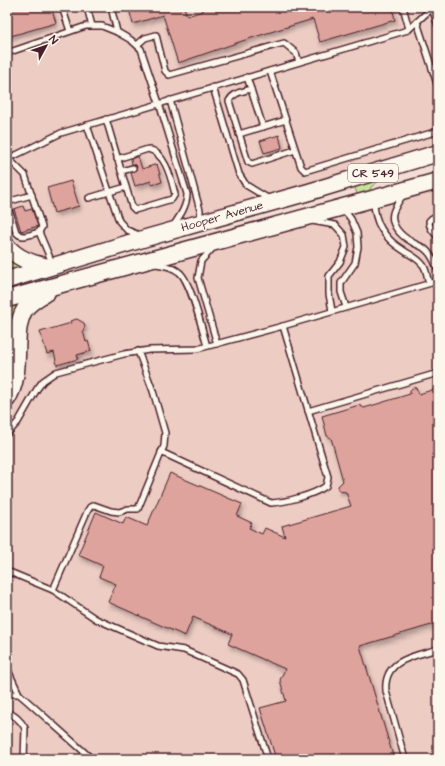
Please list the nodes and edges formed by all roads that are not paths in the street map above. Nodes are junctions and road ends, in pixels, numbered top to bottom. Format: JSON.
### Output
{"nodes":[{"id":1,"x":62,"y":7,"type":"edge"},
{"id":2,"x":87,"y":7,"type":"edge"},
{"id":3,"x":111,"y":7,"type":"edge"},
{"id":4,"x":403,"y":7,"type":"edge"},
{"id":5,"x":432,"y":8,"type":"edge"},
{"id":6,"x":417,"y":22,"type":"junction"},
{"id":7,"x":92,"y":26,"type":"junction"},
{"id":8,"x":438,"y":26,"type":"edge"},
{"id":9,"x":409,"y":29,"type":"junction"},
{"id":10,"x":70,"y":31,"type":"junction"},
{"id":11,"x":117,"y":32,"type":"junction"},
{"id":12,"x":137,"y":45,"type":"junction"},
{"id":13,"x":7,"y":53,"type":"edge"},
{"id":14,"x":299,"y":62,"type":"junction"},
{"id":15,"x":270,"y":70,"type":"junction"},
{"id":16,"x":248,"y":77,"type":"junction"},
{"id":17,"x":438,"y":87,"type":"edge"},
{"id":18,"x":213,"y":88,"type":"junction"},
{"id":19,"x":251,"y":89,"type":"junction"},
{"id":20,"x":170,"y":100,"type":"junction"},
{"id":21,"x":159,"y":103,"type":"junction"},
{"id":22,"x":106,"y":119,"type":"junction"},
{"id":23,"x":286,"y":120,"type":"junction"},
{"id":24,"x":87,"y":125,"type":"junction"},
{"id":25,"x":263,"y":127,"type":"junction"},
{"id":26,"x":438,"y":131,"type":"edge"},
{"id":27,"x":239,"y":134,"type":"junction"},
{"id":28,"x":295,"y":150,"type":"junction"},
{"id":29,"x":438,"y":153,"type":"edge"},
{"id":30,"x":7,"y":158,"type":"edge"},
{"id":31,"x":117,"y":159,"type":"junction"},
{"id":32,"x":133,"y":168,"type":"dead end"},
{"id":33,"x":438,"y":170,"type":"edge"},
{"id":34,"x":121,"y":171,"type":"junction"},
{"id":35,"x":438,"y":180,"type":"edge"},
{"id":36,"x":417,"y":186,"type":"junction"},
{"id":37,"x":126,"y":187,"type":"junction"},
{"id":38,"x":109,"y":192,"type":"junction"},
{"id":39,"x":309,"y":192,"type":"junction"},
{"id":40,"x":32,"y":195,"type":"junction"},
{"id":41,"x":90,"y":198,"type":"dead end"},
{"id":42,"x":374,"y":198,"type":"junction"},
{"id":43,"x":273,"y":202,"type":"junction"},
{"id":44,"x":7,"y":203,"type":"edge"},
{"id":45,"x":342,"y":208,"type":"junction"},
{"id":46,"x":438,"y":216,"type":"edge"},
{"id":47,"x":299,"y":219,"type":"junction"},
{"id":48,"x":200,"y":223,"type":"junction"},
{"id":49,"x":170,"y":231,"type":"junction"},
{"id":50,"x":39,"y":232,"type":"junction"},
{"id":51,"x":438,"y":237,"type":"edge"},
{"id":52,"x":146,"y":238,"type":"junction"},
{"id":53,"x":223,"y":240,"type":"junction"},
{"id":54,"x":7,"y":246,"type":"edge"},
{"id":55,"x":139,"y":262,"type":"junction"},
{"id":56,"x":51,"y":266,"type":"junction"},
{"id":57,"x":438,"y":270,"type":"edge"},
{"id":58,"x":96,"y":274,"type":"junction"},
{"id":59,"x":7,"y":280,"type":"edge"},
{"id":60,"x":438,"y":281,"type":"edge"},
{"id":61,"x":63,"y":283,"type":"junction"},
{"id":62,"x":429,"y":283,"type":"junction"},
{"id":63,"x":7,"y":299,"type":"edge"},
{"id":64,"x":346,"y":307,"type":"junction"},
{"id":65,"x":332,"y":311,"type":"junction"},
{"id":66,"x":282,"y":326,"type":"junction"},
{"id":67,"x":217,"y":344,"type":"junction"},
{"id":68,"x":206,"y":346,"type":"junction"},
{"id":69,"x":7,"y":351,"type":"edge"},
{"id":70,"x":138,"y":351,"type":"junction"},
{"id":71,"x":7,"y":364,"type":"edge"},
{"id":72,"x":438,"y":373,"type":"edge"},
{"id":73,"x":7,"y":399,"type":"edge"},
{"id":74,"x":308,"y":411,"type":"junction"},
{"id":75,"x":7,"y":434,"type":"edge"},
{"id":76,"x":161,"y":452,"type":"junction"},
{"id":77,"x":7,"y":570,"type":"edge"},
{"id":78,"x":54,"y":590,"type":"junction"},
{"id":79,"x":438,"y":649,"type":"edge"},
{"id":80,"x":7,"y":668,"type":"edge"},
{"id":81,"x":9,"y":678,"type":"edge"},
{"id":82,"x":7,"y":694,"type":"edge"},
{"id":83,"x":19,"y":694,"type":"junction"},
{"id":84,"x":7,"y":713,"type":"edge"},
{"id":85,"x":24,"y":759,"type":"edge"},
{"id":86,"x":92,"y":759,"type":"edge"},
{"id":87,"x":268,"y":759,"type":"edge"},
{"id":88,"x":405,"y":759,"type":"edge"}],
"edges":[{"from":1,"to":10,"type":"lane"},
{"from":2,"to":7,"type":"lane"},
{"from":3,"to":11,"type":"lane"},
{"from":4,"to":9,"type":"lane"},
{"from":5,"to":6,"type":"lane"},
{"from":5,"to":8,"type":"lane"},
{"from":6,"to":9,"type":"lane"},
{"from":6,"to":17,"type":"lane"},
{"from":7,"to":10,"type":"lane"},
{"from":7,"to":11,"type":"lane"},
{"from":9,"to":14,"type":"lane"},
{"from":10,"to":13,"type":"lane"},
{"from":11,"to":12,"type":"lane"},
{"from":12,"to":14,"type":"lane"},
{"from":12,"to":21,"type":"lane"},
{"from":14,"to":15,"type":"lane"},
{"from":15,"to":16,"type":"lane"},
{"from":15,"to":23,"type":"lane"},
{"from":16,"to":18,"type":"lane"},
{"from":16,"to":19,"type":"lane"},
{"from":18,"to":20,"type":"lane"},
{"from":18,"to":43,"type":"lane"},
{"from":19,"to":25,"type":"lane"},
{"from":19,"to":27,"type":"lane"},
{"from":20,"to":21,"type":"lane"},
{"from":20,"to":48,"type":"lane"},
{"from":21,"to":22,"type":"lane"},
{"from":21,"to":49,"type":"lane"},
{"from":22,"to":24,"type":"lane"},
{"from":22,"to":31,"type":"lane"},
{"from":23,"to":25,"type":"lane"},
{"from":23,"to":28,"type":"lane"},
{"from":24,"to":30,"type":"lane"},
{"from":24,"to":38,"type":"lane"},
{"from":25,"to":27,"type":"lane"},
{"from":26,"to":28,"type":"lane"},
{"from":27,"to":28,"type":"lane"},
{"from":29,"to":39,"type":"main road","name":"Hooper Avenue","number":"CR 549"},
{"from":30,"to":40,"type":"lane"},
{"from":31,"to":34,"type":"lane"},
{"from":31,"to":37,"type":"lane"},
{"from":32,"to":34,"type":"lane"},
{"from":33,"to":42,"type":"main road"},
{"from":34,"to":37,"type":"lane"},
{"from":35,"to":36,"type":"main road","name":"Hooper Avenue","number":"CR 549"},
{"from":36,"to":42,"type":"main road","name":"Hooper Avenue","number":"CR 549"},
{"from":36,"to":57,"type":"lane"},
{"from":37,"to":38,"type":"lane"},
{"from":38,"to":41,"type":"lane"},
{"from":38,"to":52,"type":"lane"},
{"from":39,"to":43,"type":"main road","name":"Hooper Avenue","number":"CR 549"},
{"from":39,"to":45,"type":"main road"},
{"from":40,"to":44,"type":"lane"},
{"from":40,"to":50,"type":"lane"},
{"from":42,"to":45,"type":"main road","name":"Hooper Avenue","number":"CR 549"},
{"from":42,"to":62,"type":"lane"},
{"from":43,"to":48,"type":"main road","name":"Hooper Avenue","number":"CR 549"},
{"from":44,"to":50,"type":"lane"},
{"from":45,"to":47,"type":"main road","name":"Hooper Avenue","number":"CR 549"},
{"from":45,"to":64,"type":"lane"},
{"from":46,"to":51,"type":"lane"},
{"from":47,"to":53,"type":"main road","name":"Hooper Avenue","number":"CR 549"},
{"from":47,"to":65,"type":"lane"},
{"from":48,"to":49,"type":"main road","name":"Hooper Avenue","number":"CR 549"},
{"from":48,"to":58,"type":"main road"},
{"from":49,"to":52,"type":"main road","name":"Hooper Avenue","number":"CR 549"},
{"from":50,"to":56,"type":"lane"},
{"from":52,"to":56,"type":"main road","name":"Hooper Avenue","number":"CR 549"},
{"from":53,"to":55,"type":"main road","name":"Hooper Avenue","number":"CR 549"},
{"from":53,"to":67,"type":"lane"},
{"from":54,"to":56,"type":"main road"},
{"from":55,"to":58,"type":"main road","name":"Hooper Avenue","number":"CR 549"},
{"from":55,"to":68,"type":"lane"},
{"from":56,"to":59,"type":"main road","name":"Hooper Avenue","number":"CR 549"},
{"from":58,"to":61,"type":"main road","name":"Hooper Avenue","number":"CR 549"},
{"from":60,"to":62,"type":"lane"},
{"from":61,"to":63,"type":"main road","name":"Hooper Avenue","number":"CR 549"},
{"from":61,"to":73,"type":"main road"},
{"from":62,"to":64,"type":"lane"},
{"from":64,"to":65,"type":"lane"},
{"from":65,"to":66,"type":"lane"},
{"from":66,"to":67,"type":"lane"},
{"from":66,"to":74,"type":"lane"},
{"from":67,"to":68,"type":"lane"},
{"from":68,"to":70,"type":"lane"},
{"from":69,"to":71,"type":"main road"},
{"from":70,"to":75,"type":"lane"},
{"from":70,"to":76,"type":"lane"},
{"from":72,"to":74,"type":"lane"},
{"from":74,"to":76,"type":"lane"},
{"from":76,"to":78,"type":"lane"},
{"from":77,"to":78,"type":"lane"},
{"from":78,"to":87,"type":"lane"},
{"from":79,"to":88,"type":"lane"},
{"from":80,"to":81,"type":"lane"},
{"from":81,"to":83,"type":"lane"},
{"from":82,"to":83,"type":"lane"},
{"from":83,"to":86,"type":"lane"},
{"from":84,"to":85,"type":"lane"}]}
